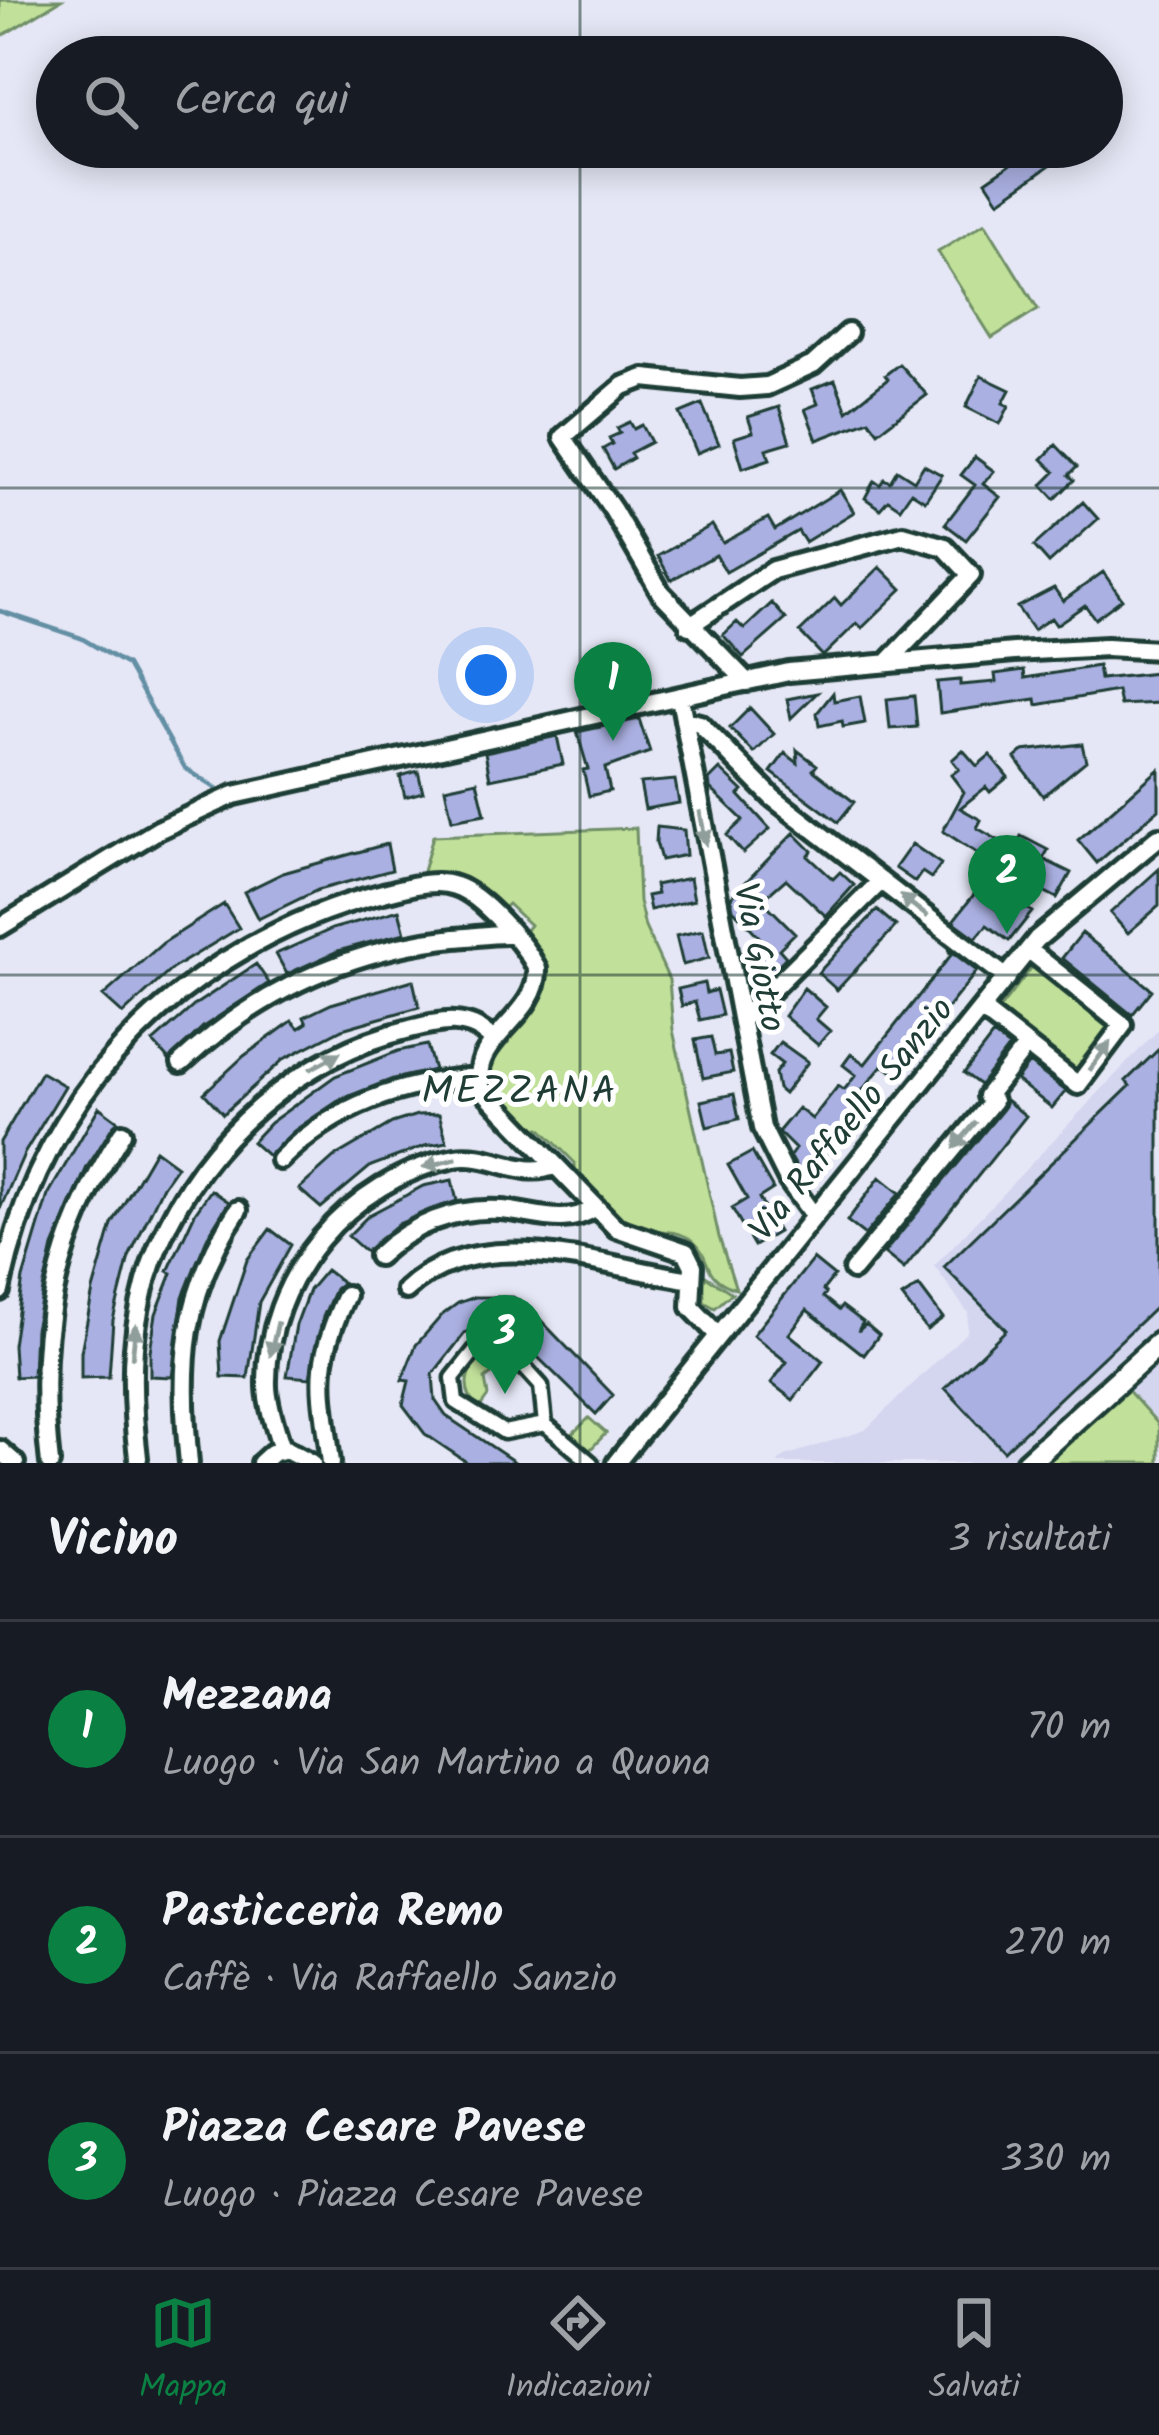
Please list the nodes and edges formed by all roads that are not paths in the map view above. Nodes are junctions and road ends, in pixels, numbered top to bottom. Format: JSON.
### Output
{"nodes":[{"id":1,"x":848,"y":333,"type":"dead end"},
{"id":2,"x":689,"y":626,"type":"junction"},
{"id":3,"x":1159,"y":650,"type":"edge"},
{"id":4,"x":889,"y":662,"type":"junction"},
{"id":5,"x":747,"y":682,"type":"junction"},
{"id":6,"x":688,"y":710,"type":"junction"},
{"id":7,"x":1159,"y":837,"type":"edge"},
{"id":8,"x":881,"y":881,"type":"junction"},
{"id":9,"x":0,"y":927,"type":"edge"},
{"id":10,"x":511,"y":934,"type":"junction"},
{"id":11,"x":1029,"y":950,"type":"junction"},
{"id":12,"x":1006,"y":978,"type":"junction"},
{"id":13,"x":981,"y":1009,"type":"junction"},
{"id":14,"x":742,"y":1019,"type":"junction"},
{"id":15,"x":494,"y":1041,"type":"junction"},
{"id":16,"x":1027,"y":1045,"type":"junction"},
{"id":17,"x":181,"y":1063,"type":"dead end"},
{"id":18,"x":479,"y":1077,"type":"junction"},
{"id":19,"x":122,"y":1133,"type":"dead end"},
{"id":20,"x":280,"y":1160,"type":"dead end"},
{"id":21,"x":553,"y":1166,"type":"junction"},
{"id":22,"x":594,"y":1208,"type":"junction"},
{"id":23,"x":238,"y":1210,"type":"dead end"},
{"id":24,"x":813,"y":1215,"type":"junction"},
{"id":25,"x":377,"y":1256,"type":"dead end"},
{"id":26,"x":854,"y":1270,"type":"dead end"},
{"id":27,"x":692,"y":1280,"type":"junction"},
{"id":28,"x":406,"y":1290,"type":"dead end"},
{"id":29,"x":0,"y":1291,"type":"edge"},
{"id":30,"x":346,"y":1295,"type":"dead end"},
{"id":31,"x":717,"y":1334,"type":"junction"},
{"id":32,"x":1159,"y":1344,"type":"edge"},
{"id":33,"x":545,"y":1424,"type":"junction"},
{"id":34,"x":0,"y":1450,"type":"edge"},
{"id":35,"x":282,"y":1450,"type":"junction"},
{"id":36,"x":140,"y":1461,"type":"edge"},
{"id":37,"x":15,"y":1463,"type":"edge"},
{"id":38,"x":50,"y":1463,"type":"edge"},
{"id":39,"x":190,"y":1463,"type":"edge"},
{"id":40,"x":261,"y":1463,"type":"edge"},
{"id":41,"x":312,"y":1463,"type":"edge"},
{"id":42,"x":331,"y":1463,"type":"edge"},
{"id":43,"x":591,"y":1463,"type":"edge"},
{"id":44,"x":616,"y":1463,"type":"edge"},
{"id":45,"x":1027,"y":1463,"type":"edge"}],
"edges":[{"from":1,"to":2,"type":"street"},
{"from":2,"to":4,"type":"street"},
{"from":2,"to":5,"type":"street"},
{"from":3,"to":4,"type":"street"},
{"from":4,"to":5,"type":"street"},
{"from":5,"to":6,"type":"street"},
{"from":6,"to":8,"type":"street"},
{"from":6,"to":9,"type":"street"},
{"from":6,"to":14,"type":"street","name":"Via Giotto","one_way":true},
{"from":7,"to":11,"type":"street","name":"Via Raffaello Sanzio"},
{"from":12,"to":8,"type":"street","one_way":true},
{"from":8,"to":14,"type":"street"},
{"from":10,"to":15,"type":"street"},
{"from":10,"to":17,"type":"street"},
{"from":10,"to":29,"type":"street"},
{"from":11,"to":12,"type":"street","name":"Via Raffaello Sanzio"},
{"from":16,"to":11,"type":"street","one_way":true},
{"from":12,"to":13,"type":"street","name":"Via Raffaello Sanzio"},
{"from":13,"to":16,"type":"street"},
{"from":13,"to":24,"type":"street","name":"Via Raffaello Sanzio"},
{"from":14,"to":24,"type":"street","name":"Via Giotto"},
{"from":15,"to":18,"type":"street"},
{"from":36,"to":15,"type":"street","one_way":true},
{"from":16,"to":26,"type":"street","one_way":true},
{"from":18,"to":20,"type":"street"},
{"from":18,"to":21,"type":"street"},
{"from":19,"to":38,"type":"street"},
{"from":21,"to":22,"type":"street"},
{"from":21,"to":35,"type":"street","one_way":true},
{"from":22,"to":25,"type":"street"},
{"from":22,"to":27,"type":"street"},
{"from":23,"to":39,"type":"street"},
{"from":24,"to":31,"type":"street","name":"Via Raffaello Sanzio"},
{"from":27,"to":28,"type":"street"},
{"from":27,"to":31,"type":"street"},
{"from":30,"to":42,"type":"street"},
{"from":31,"to":44,"type":"street","name":"Via Raffaello Sanzio"},
{"from":32,"to":45,"type":"street"},
{"from":33,"to":33,"type":"street"},
{"from":33,"to":43,"type":"street"},
{"from":34,"to":37,"type":"street"},
{"from":35,"to":40,"type":"street"},
{"from":35,"to":41,"type":"street"}]}
